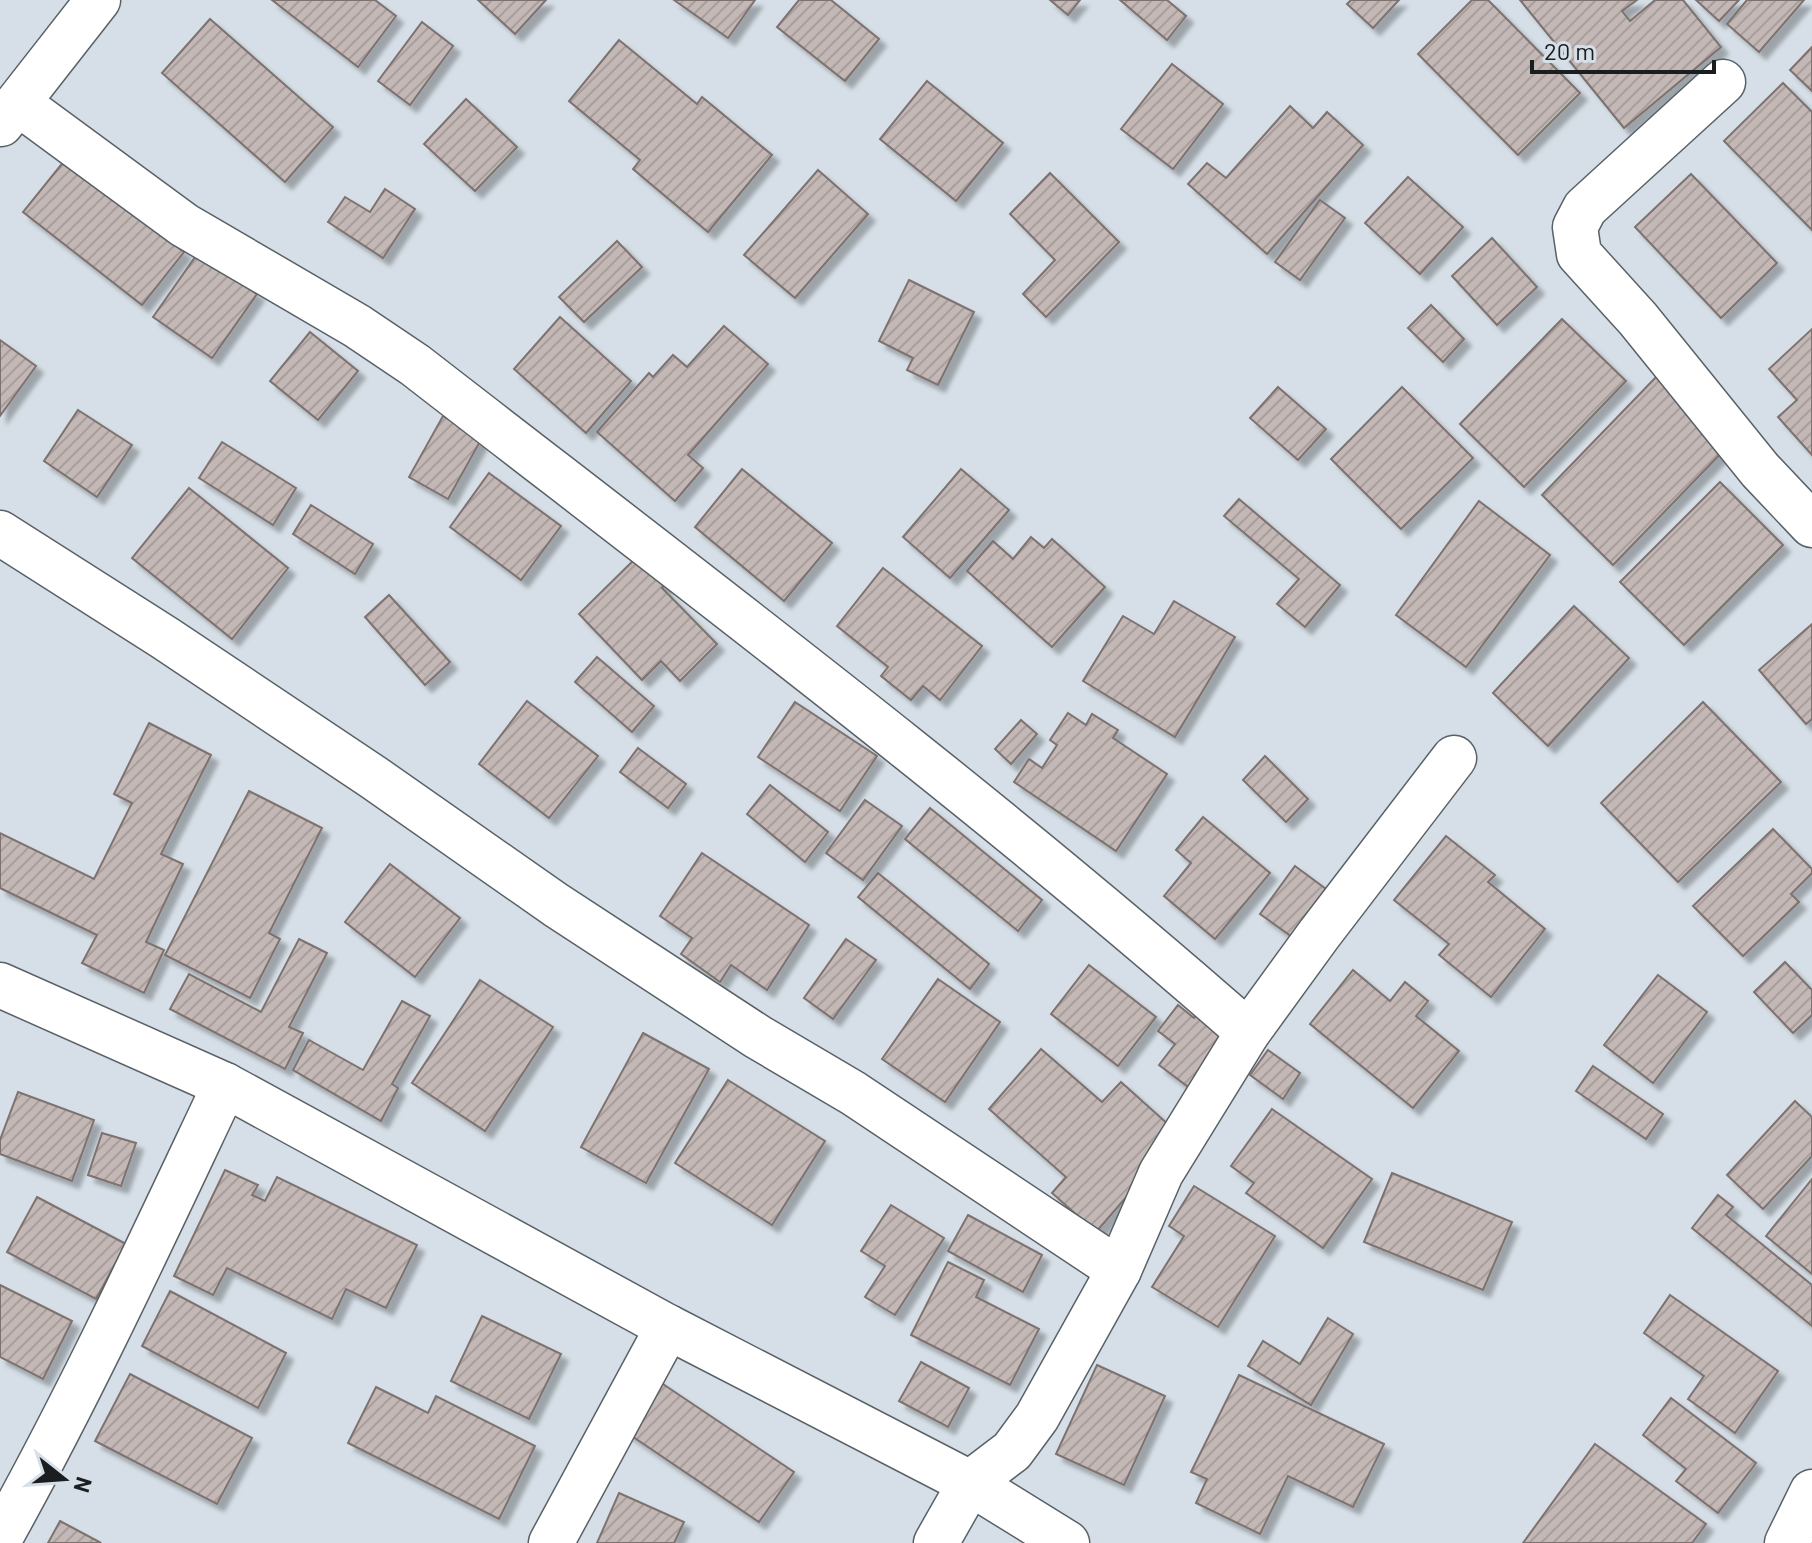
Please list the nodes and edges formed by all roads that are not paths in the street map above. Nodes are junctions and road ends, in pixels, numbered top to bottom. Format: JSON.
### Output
{"nodes":[{"id":1,"x":98,"y":0,"type":"edge"},
{"id":2,"x":1723,"y":82,"type":"dead end"},
{"id":3,"x":9,"y":114,"type":"edge"},
{"id":4,"x":1812,"y":525,"type":"edge"},
{"id":5,"x":0,"y":533,"type":"edge"},
{"id":6,"x":1454,"y":758,"type":"dead end"},
{"id":7,"x":0,"y":985,"type":"edge"},
{"id":8,"x":1248,"y":1032,"type":"junction"},
{"id":9,"x":225,"y":1085,"type":"junction"},
{"id":10,"x":1119,"y":1270,"type":"junction"},
{"id":11,"x":668,"y":1327,"type":"junction"},
{"id":12,"x":970,"y":1483,"type":"junction"},
{"id":13,"x":1812,"y":1492,"type":"edge"},
{"id":14,"x":0,"y":1538,"type":"edge"},
{"id":15,"x":551,"y":1543,"type":"edge"},
{"id":16,"x":936,"y":1543,"type":"edge"},
{"id":17,"x":1067,"y":1543,"type":"edge"},
{"id":18,"x":1787,"y":1543,"type":"edge"}],
"edges":[{"from":1,"to":3,"type":"street"},
{"from":2,"to":4,"type":"street"},
{"from":3,"to":8,"type":"street"},
{"from":5,"to":10,"type":"street"},
{"from":6,"to":8,"type":"street"},
{"from":7,"to":9,"type":"street"},
{"from":8,"to":10,"type":"street"},
{"from":9,"to":11,"type":"street"},
{"from":9,"to":14,"type":"street"},
{"from":10,"to":12,"type":"street"},
{"from":11,"to":12,"type":"street"},
{"from":11,"to":15,"type":"street"},
{"from":12,"to":16,"type":"street"},
{"from":12,"to":17,"type":"street"},
{"from":13,"to":18,"type":"street"}]}
